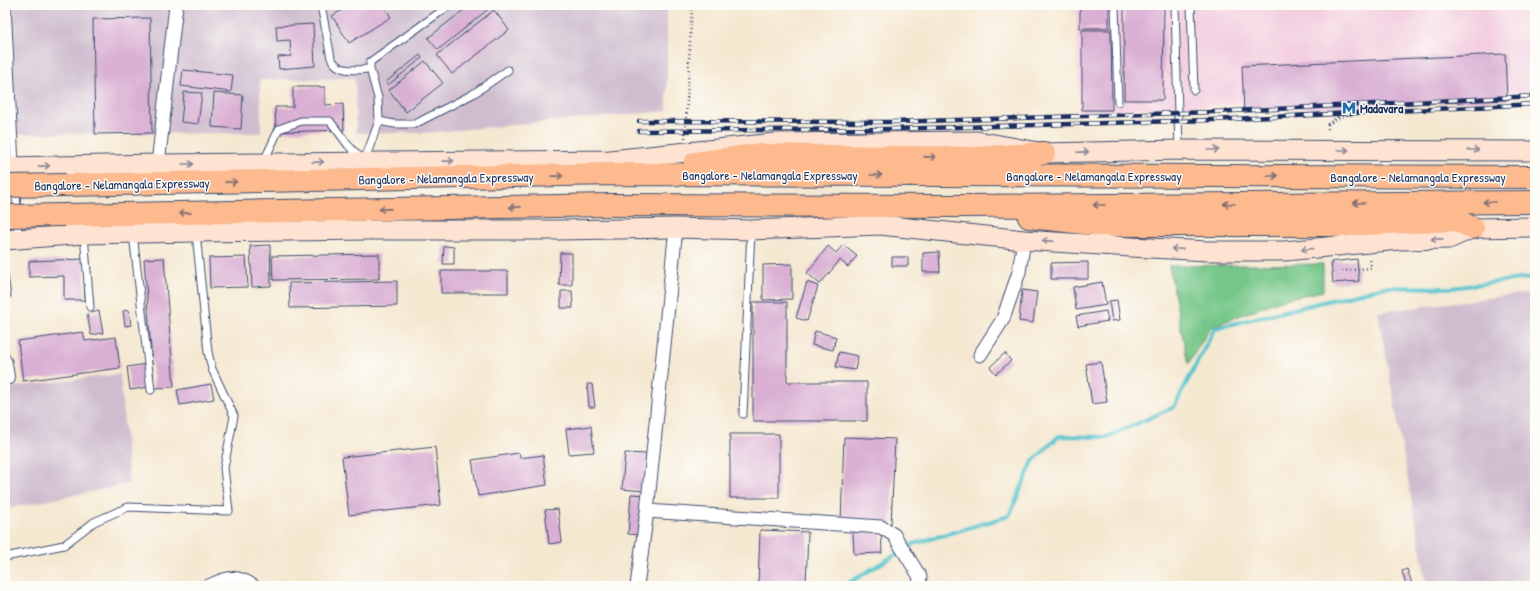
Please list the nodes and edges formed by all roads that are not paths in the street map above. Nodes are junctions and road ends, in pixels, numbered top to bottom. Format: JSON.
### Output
{"nodes":[{"id":1,"x":7,"y":5,"type":"edge"},
{"id":2,"x":176,"y":5,"type":"edge"},
{"id":3,"x":321,"y":5,"type":"edge"},
{"id":4,"x":450,"y":5,"type":"edge"},
{"id":5,"x":1116,"y":5,"type":"edge"},
{"id":6,"x":1176,"y":5,"type":"edge"},
{"id":7,"x":1191,"y":5,"type":"edge"},
{"id":8,"x":370,"y":69,"type":"junction"},
{"id":9,"x":508,"y":70,"type":"dead end"},
{"id":10,"x":1194,"y":90,"type":"dead end"},
{"id":11,"x":1118,"y":102,"type":"dead end"},
{"id":12,"x":379,"y":121,"type":"junction"},
{"id":13,"x":1179,"y":150,"type":"junction"},
{"id":14,"x":1535,"y":151,"type":"edge"},
{"id":15,"x":1044,"y":153,"type":"junction"},
{"id":16,"x":364,"y":162,"type":"junction"},
{"id":17,"x":263,"y":163,"type":"junction"},
{"id":18,"x":158,"y":164,"type":"junction"},
{"id":19,"x":613,"y":174,"type":"junction"},
{"id":20,"x":11,"y":175,"type":"edge"},
{"id":21,"x":1532,"y":177,"type":"edge"},
{"id":22,"x":1532,"y":202,"type":"edge"},
{"id":23,"x":963,"y":206,"type":"junction"},
{"id":24,"x":5,"y":216,"type":"edge"},
{"id":25,"x":1535,"y":227,"type":"edge"},
{"id":26,"x":676,"y":228,"type":"junction"},
{"id":27,"x":1474,"y":228,"type":"junction"},
{"id":28,"x":751,"y":230,"type":"junction"},
{"id":29,"x":196,"y":232,"type":"junction"},
{"id":30,"x":84,"y":234,"type":"junction"},
{"id":31,"x":133,"y":234,"type":"junction"},
{"id":32,"x":12,"y":240,"type":"edge"},
{"id":33,"x":1024,"y":240,"type":"junction"},
{"id":34,"x":90,"y":308,"type":"dead end"},
{"id":35,"x":980,"y":355,"type":"dead end"},
{"id":36,"x":5,"y":356,"type":"edge"},
{"id":37,"x":5,"y":381,"type":"edge"},
{"id":38,"x":151,"y":390,"type":"dead end"},
{"id":39,"x":743,"y":414,"type":"dead end"},
{"id":40,"x":647,"y":511,"type":"junction"},
{"id":41,"x":5,"y":557,"type":"edge"},
{"id":42,"x":209,"y":586,"type":"edge"},
{"id":43,"x":253,"y":586,"type":"edge"},
{"id":44,"x":637,"y":586,"type":"edge"},
{"id":45,"x":919,"y":586,"type":"edge"}],
"edges":[{"from":1,"to":20,"type":"lane"},
{"from":2,"to":18,"type":"street"},
{"from":3,"to":8,"type":"lane"},
{"from":4,"to":8,"type":"lane"},
{"from":5,"to":11,"type":"lane"},
{"from":6,"to":13,"type":"lane"},
{"from":7,"to":10,"type":"lane"},
{"from":8,"to":12,"type":"lane"},
{"from":9,"to":12,"type":"lane"},
{"from":12,"to":16,"type":"lane"},
{"from":13,"to":14,"type":"street","one_way":true},
{"from":15,"to":13,"type":"street","one_way":true},
{"from":16,"to":15,"type":"street","one_way":true},
{"from":19,"to":15,"type":"highway","one_way":true},
{"from":17,"to":16,"type":"street","one_way":true},
{"from":16,"to":17,"type":"lane"},
{"from":18,"to":17,"type":"street","one_way":true},
{"from":20,"to":18,"type":"street","one_way":true},
{"from":20,"to":19,"type":"highway","name":"Bangalore - Nelamangala Expressway","one_way":true,"bridge":true},
{"from":19,"to":21,"type":"highway","name":"Bangalore - Nelamangala Expressway","one_way":true},
{"from":20,"to":32,"type":"lane"},
{"from":22,"to":23,"type":"highway","name":"Bangalore - Nelamangala Expressway","one_way":true},
{"from":23,"to":24,"type":"highway","name":"Bangalore - Nelamangala Expressway","one_way":true,"bridge":true},
{"from":23,"to":27,"type":"highway"},
{"from":25,"to":27,"type":"street"},
{"from":26,"to":28,"type":"street"},
{"from":26,"to":29,"type":"street"},
{"from":26,"to":40,"type":"street"},
{"from":27,"to":33,"type":"street","one_way":true},
{"from":28,"to":33,"type":"street"},
{"from":28,"to":39,"type":"lane"},
{"from":29,"to":31,"type":"street"},
{"from":29,"to":41,"type":"lane"},
{"from":30,"to":31,"type":"street"},
{"from":30,"to":32,"type":"street"},
{"from":30,"to":34,"type":"lane"},
{"from":31,"to":38,"type":"lane"},
{"from":33,"to":35,"type":"street"},
{"from":36,"to":37,"type":"lane"},
{"from":40,"to":44,"type":"street"},
{"from":40,"to":45,"type":"street"},
{"from":42,"to":43,"type":"street"}]}
